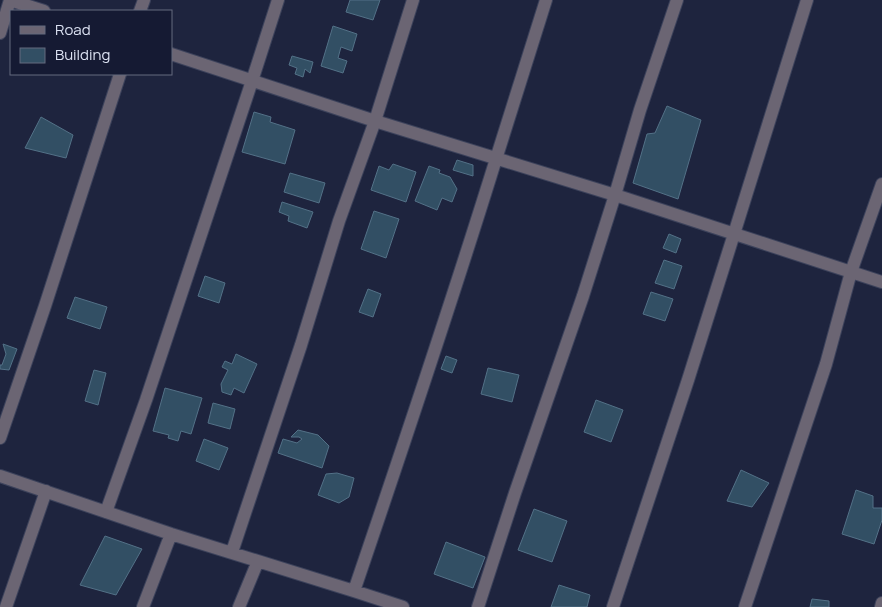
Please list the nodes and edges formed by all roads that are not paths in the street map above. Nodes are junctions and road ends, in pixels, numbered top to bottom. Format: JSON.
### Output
{"nodes":[{"id":1,"x":10,"y":0,"type":"edge"},
{"id":2,"x":278,"y":0,"type":"edge"},
{"id":3,"x":413,"y":0,"type":"edge"},
{"id":4,"x":546,"y":0,"type":"edge"},
{"id":5,"x":677,"y":0,"type":"edge"},
{"id":6,"x":807,"y":0,"type":"edge"},
{"id":7,"x":41,"y":10,"type":"edge"},
{"id":8,"x":0,"y":33,"type":"edge"},
{"id":9,"x":172,"y":54,"type":"edge"},
{"id":10,"x":120,"y":75,"type":"edge"},
{"id":11,"x":252,"y":81,"type":"junction"},
{"id":12,"x":375,"y":121,"type":"junction"},
{"id":13,"x":496,"y":159,"type":"junction"},
{"id":14,"x":882,"y":184,"type":"edge"},
{"id":15,"x":615,"y":195,"type":"junction"},
{"id":16,"x":734,"y":234,"type":"junction"},
{"id":17,"x":852,"y":272,"type":"junction"},
{"id":18,"x":882,"y":282,"type":"edge"},
{"id":19,"x":0,"y":438,"type":"edge"},
{"id":20,"x":0,"y":476,"type":"edge"},
{"id":21,"x":46,"y":491,"type":"junction"},
{"id":22,"x":106,"y":512,"type":"junction"},
{"id":23,"x":171,"y":534,"type":"junction"},
{"id":24,"x":232,"y":552,"type":"junction"},
{"id":25,"x":258,"y":561,"type":"junction"},
{"id":26,"x":354,"y":591,"type":"junction"},
{"id":27,"x":882,"y":603,"type":"edge"},
{"id":28,"x":396,"y":606,"type":"edge"},
{"id":29,"x":6,"y":607,"type":"edge"},
{"id":30,"x":143,"y":607,"type":"edge"},
{"id":31,"x":239,"y":607,"type":"edge"},
{"id":32,"x":478,"y":607,"type":"edge"},
{"id":33,"x":613,"y":607,"type":"edge"},
{"id":34,"x":746,"y":607,"type":"edge"},
{"id":35,"x":881,"y":607,"type":"edge"}],
"edges":[{"from":1,"to":7,"type":"street"},
{"from":1,"to":8,"type":"street"},
{"from":2,"to":11,"type":"street"},
{"from":3,"to":12,"type":"street"},
{"from":4,"to":13,"type":"street"},
{"from":5,"to":15,"type":"street"},
{"from":6,"to":16,"type":"street"},
{"from":9,"to":11,"type":"street"},
{"from":10,"to":19,"type":"street"},
{"from":11,"to":12,"type":"street"},
{"from":11,"to":22,"type":"street"},
{"from":12,"to":13,"type":"street"},
{"from":12,"to":24,"type":"street"},
{"from":13,"to":15,"type":"street"},
{"from":13,"to":26,"type":"street"},
{"from":14,"to":17,"type":"street"},
{"from":15,"to":16,"type":"street"},
{"from":15,"to":32,"type":"street"},
{"from":16,"to":17,"type":"street"},
{"from":16,"to":33,"type":"street"},
{"from":17,"to":18,"type":"street"},
{"from":17,"to":34,"type":"street"},
{"from":20,"to":21,"type":"street"},
{"from":21,"to":22,"type":"street"},
{"from":21,"to":29,"type":"street"},
{"from":22,"to":23,"type":"street"},
{"from":23,"to":24,"type":"street"},
{"from":23,"to":30,"type":"street"},
{"from":24,"to":25,"type":"street"},
{"from":25,"to":26,"type":"street"},
{"from":25,"to":31,"type":"street"},
{"from":26,"to":28,"type":"street"},
{"from":27,"to":35,"type":"street"}]}
